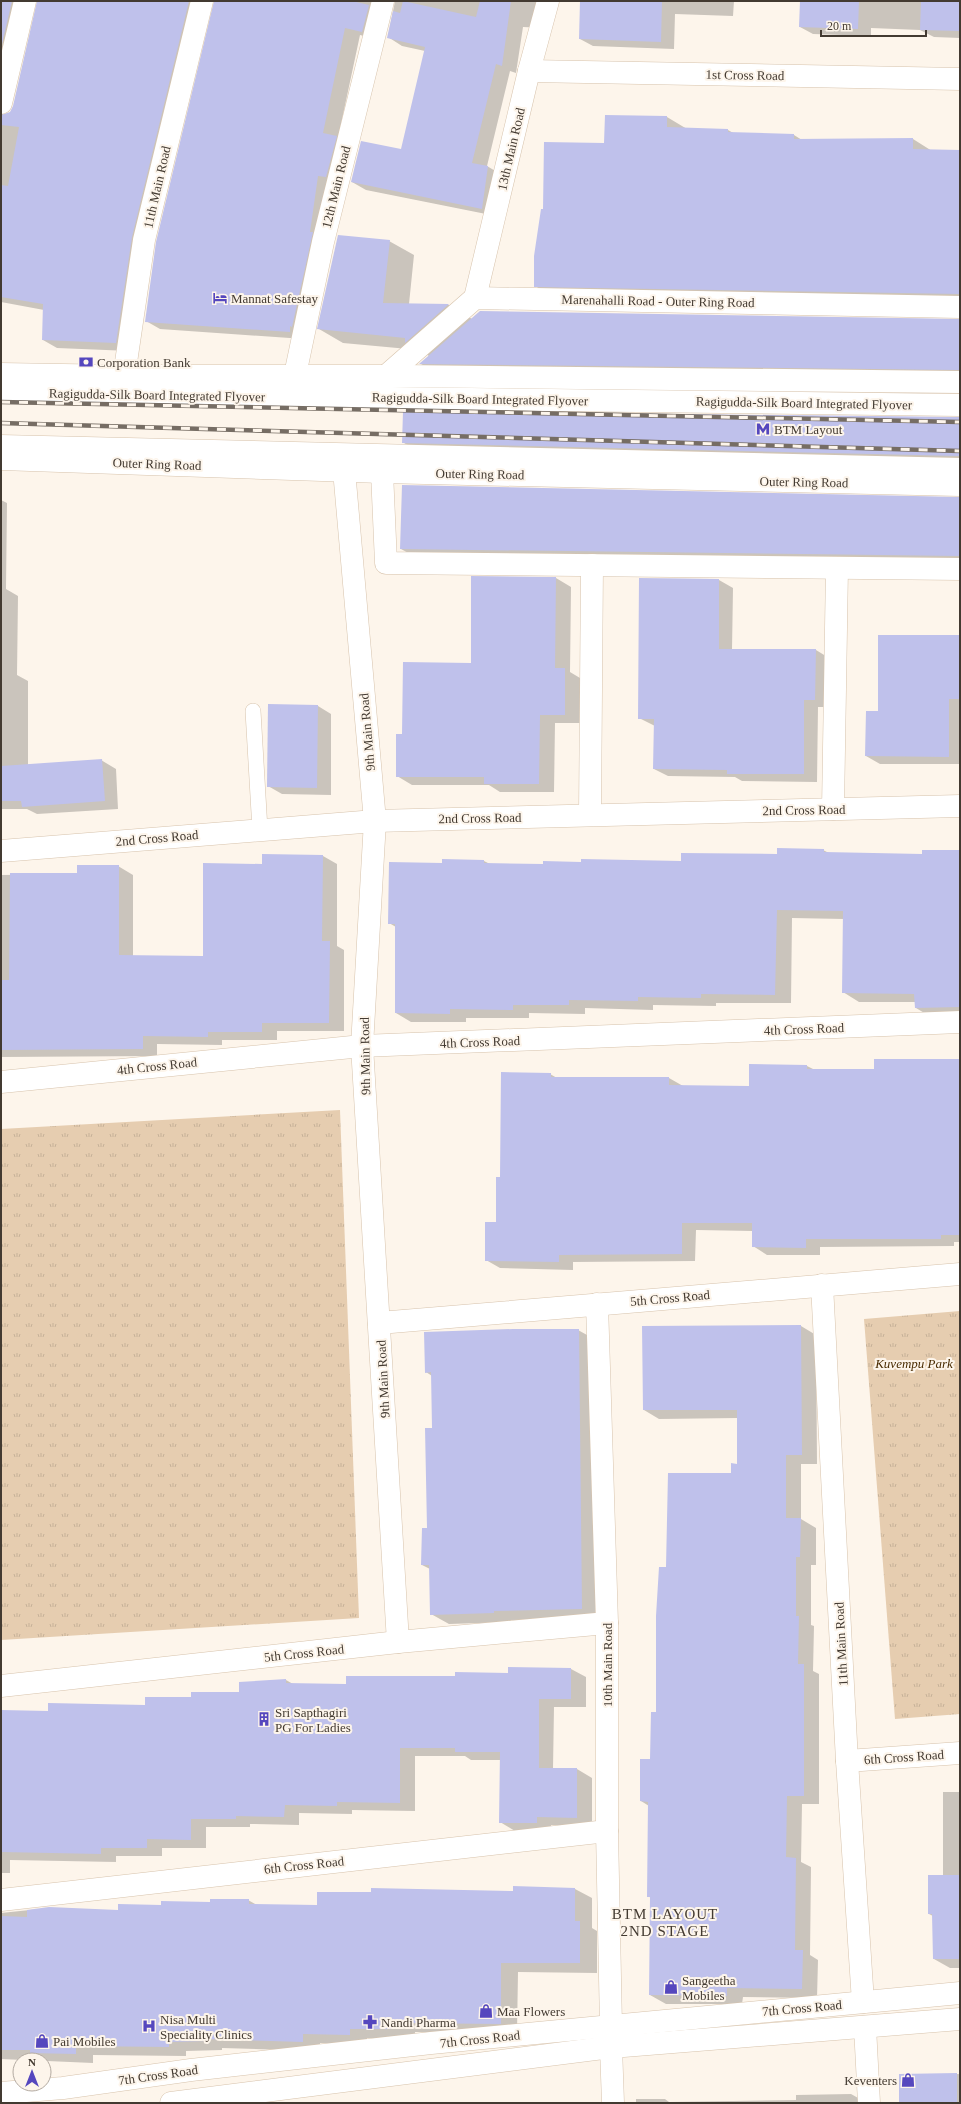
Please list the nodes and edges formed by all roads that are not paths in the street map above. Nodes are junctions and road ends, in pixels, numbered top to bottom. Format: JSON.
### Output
{"nodes":[{"id":1,"x":25,"y":1,"type":"edge"},
{"id":2,"x":202,"y":1,"type":"edge"},
{"id":3,"x":383,"y":1,"type":"edge"},
{"id":4,"x":548,"y":1,"type":"edge"},
{"id":5,"x":529,"y":71,"type":"junction"},
{"id":6,"x":960,"y":79,"type":"edge"},
{"id":7,"x":1,"y":103,"type":"edge"},
{"id":8,"x":475,"y":298,"type":"junction"},
{"id":9,"x":960,"y":307,"type":"edge"},
{"id":10,"x":1,"y":374,"type":"edge"},
{"id":11,"x":295,"y":375,"type":"junction"},
{"id":12,"x":124,"y":376,"type":"junction"},
{"id":13,"x":386,"y":376,"type":"junction"},
{"id":14,"x":960,"y":382,"type":"edge"},
{"id":15,"x":1,"y":392,"type":"edge"},
{"id":16,"x":960,"y":405,"type":"edge"},
{"id":17,"x":1,"y":446,"type":"edge"},
{"id":18,"x":1,"y":459,"type":"edge"},
{"id":19,"x":960,"y":469,"type":"edge"},
{"id":20,"x":344,"y":470,"type":"junction"},
{"id":21,"x":382,"y":472,"type":"junction"},
{"id":22,"x":960,"y":485,"type":"edge"},
{"id":23,"x":592,"y":565,"type":"junction"},
{"id":24,"x":837,"y":568,"type":"junction"},
{"id":25,"x":960,"y":569,"type":"edge"},
{"id":26,"x":253,"y":711,"type":"dead end"},
{"id":27,"x":960,"y":806,"type":"edge"},
{"id":28,"x":833,"y":809,"type":"junction"},
{"id":29,"x":590,"y":815,"type":"junction"},
{"id":30,"x":375,"y":821,"type":"junction"},
{"id":31,"x":260,"y":830,"type":"junction"},
{"id":32,"x":1,"y":851,"type":"edge"},
{"id":33,"x":960,"y":1022,"type":"edge"},
{"id":34,"x":362,"y":1046,"type":"junction"},
{"id":35,"x":1,"y":1082,"type":"edge"},
{"id":36,"x":960,"y":1274,"type":"edge"},
{"id":37,"x":822,"y":1285,"type":"junction"},
{"id":38,"x":597,"y":1304,"type":"junction"},
{"id":39,"x":379,"y":1323,"type":"junction"},
{"id":40,"x":608,"y":1623,"type":"junction"},
{"id":41,"x":398,"y":1642,"type":"junction"},
{"id":42,"x":1,"y":1686,"type":"edge"},
{"id":43,"x":960,"y":1753,"type":"edge"},
{"id":44,"x":847,"y":1762,"type":"junction"},
{"id":45,"x":608,"y":1831,"type":"junction"},
{"id":46,"x":1,"y":1900,"type":"edge"},
{"id":47,"x":960,"y":1993,"type":"edge"},
{"id":48,"x":863,"y":2002,"type":"junction"},
{"id":49,"x":960,"y":2019,"type":"edge"},
{"id":50,"x":611,"y":2026,"type":"junction"},
{"id":51,"x":865,"y":2027,"type":"junction"},
{"id":52,"x":611,"y":2047,"type":"junction"},
{"id":53,"x":1,"y":2094,"type":"edge"},
{"id":54,"x":171,"y":2103,"type":"edge"},
{"id":55,"x":613,"y":2103,"type":"edge"},
{"id":56,"x":869,"y":2103,"type":"edge"}],
"edges":[{"from":1,"to":7,"type":"main road"},
{"from":2,"to":12,"type":"main road","name":"11th Main Road"},
{"from":3,"to":11,"type":"main road","name":"12th Main Road"},
{"from":4,"to":5,"type":"main road","name":"13th Main Road"},
{"from":5,"to":6,"type":"main road","name":"1st Cross Road"},
{"from":5,"to":8,"type":"main road","name":"13th Main Road"},
{"from":8,"to":9,"type":"main road","name":"Marenahalli Road - Outer Ring Road"},
{"from":8,"to":13,"type":"main road"},
{"from":10,"to":12,"type":"main road"},
{"from":11,"to":12,"type":"main road"},
{"from":11,"to":13,"type":"main road"},
{"from":13,"to":14,"type":"main road"},
{"from":15,"to":16,"type":"main road","name":"Ragigudda-Silk Board Integrated Flyover"},
{"from":17,"to":19,"type":"main road"},
{"from":18,"to":20,"type":"main road","name":"Outer Ring Road"},
{"from":20,"to":21,"type":"main road","name":"Outer Ring Road"},
{"from":20,"to":30,"type":"main road","name":"9th Main Road"},
{"from":21,"to":22,"type":"main road","name":"Outer Ring Road"},
{"from":21,"to":23,"type":"main road"},
{"from":23,"to":24,"type":"main road"},
{"from":23,"to":29,"type":"main road"},
{"from":24,"to":25,"type":"main road"},
{"from":24,"to":28,"type":"main road"},
{"from":26,"to":31,"type":"lane"},
{"from":27,"to":28,"type":"main road","name":"2nd Cross Road"},
{"from":28,"to":29,"type":"main road","name":"2nd Cross Road"},
{"from":29,"to":30,"type":"main road","name":"2nd Cross Road"},
{"from":30,"to":31,"type":"main road","name":"2nd Cross Road"},
{"from":30,"to":34,"type":"main road","name":"9th Main Road"},
{"from":31,"to":32,"type":"main road","name":"2nd Cross Road"},
{"from":33,"to":34,"type":"main road","name":"4th Cross Road"},
{"from":34,"to":35,"type":"main road","name":"4th Cross Road"},
{"from":34,"to":39,"type":"main road","name":"9th Main Road"},
{"from":36,"to":37,"type":"main road","name":"5th Cross Road"},
{"from":37,"to":38,"type":"main road","name":"5th Cross Road"},
{"from":37,"to":44,"type":"main road","name":"11th Main Road"},
{"from":38,"to":39,"type":"main road","name":"5th Cross Road"},
{"from":38,"to":40,"type":"main road","name":"10th Main Road"},
{"from":39,"to":41,"type":"main road","name":"9th Main Road"},
{"from":40,"to":41,"type":"main road","name":"5th Cross Road"},
{"from":40,"to":45,"type":"main road","name":"10th Main Road"},
{"from":41,"to":42,"type":"main road","name":"5th Cross Road"},
{"from":43,"to":44,"type":"main road","name":"6th Cross Road"},
{"from":44,"to":48,"type":"main road","name":"11th Main Road"},
{"from":45,"to":46,"type":"main road","name":"6th Cross Road"},
{"from":45,"to":50,"type":"main road","name":"10th Main Road"},
{"from":47,"to":48,"type":"main road","name":"7th Cross Road"},
{"from":48,"to":50,"type":"main road","name":"7th Cross Road"},
{"from":49,"to":51,"type":"main road","name":"7th Cross Road"},
{"from":50,"to":53,"type":"main road","name":"7th Cross Road"},
{"from":51,"to":52,"type":"main road","name":"7th Cross Road"},
{"from":51,"to":56,"type":"main road"},
{"from":52,"to":54,"type":"main road","name":"7th Cross Road"},
{"from":52,"to":55,"type":"main road"}]}
